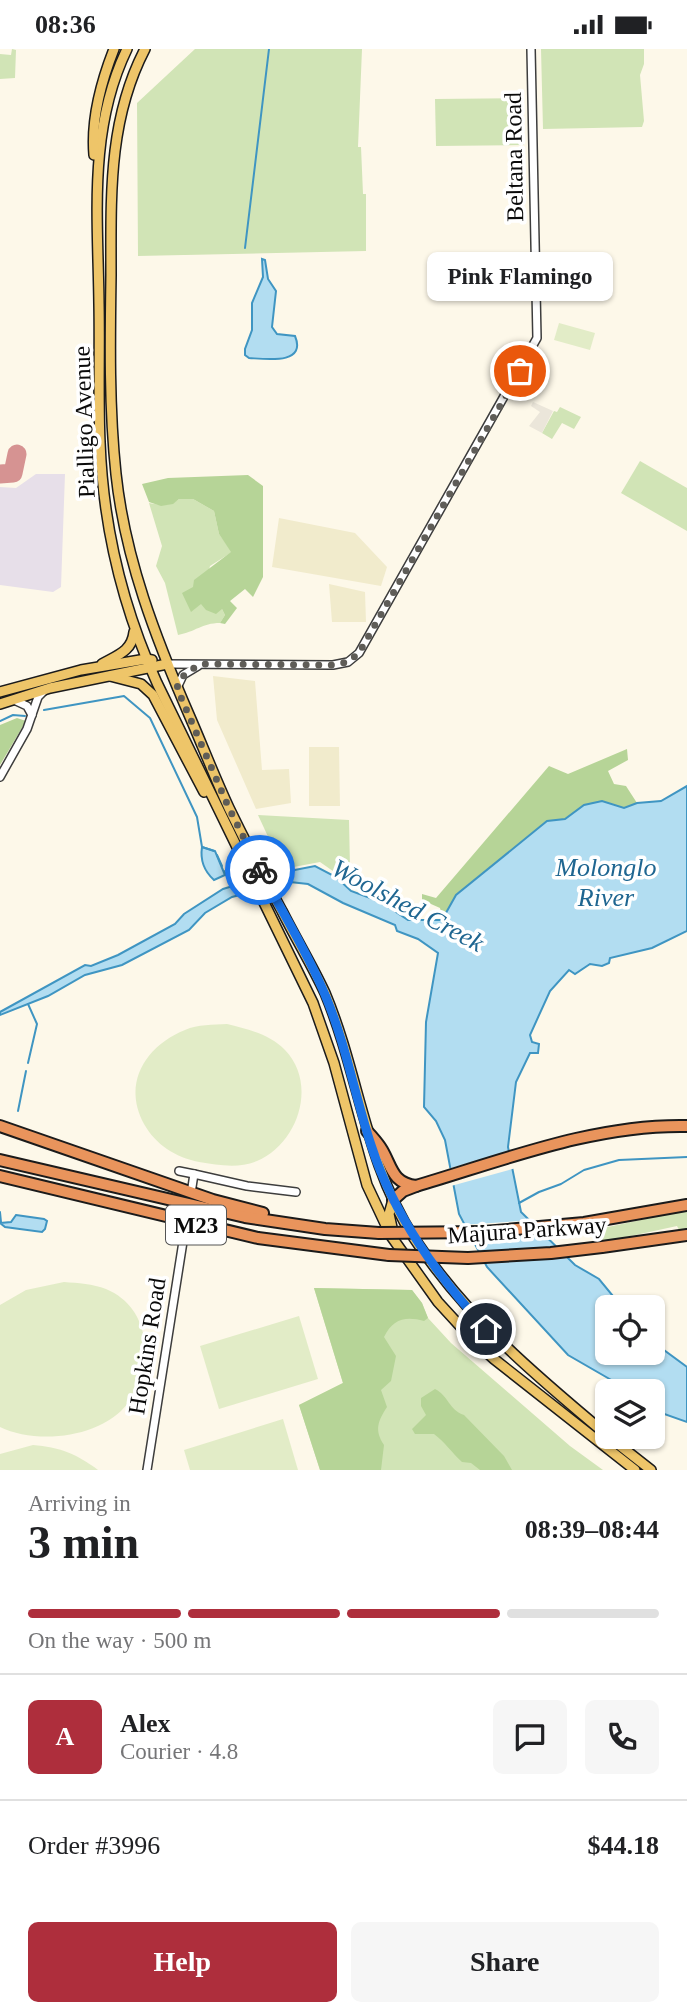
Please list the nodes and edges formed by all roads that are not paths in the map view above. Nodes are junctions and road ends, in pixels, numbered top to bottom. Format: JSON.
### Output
{"nodes":[{"id":1,"x":114,"y":49,"type":"edge"},
{"id":2,"x":127,"y":49,"type":"edge"},
{"id":3,"x":145,"y":49,"type":"edge"},
{"id":4,"x":531,"y":49,"type":"edge"},
{"id":5,"x":97,"y":178,"type":"junction"},
{"id":6,"x":135,"y":630,"type":"junction"},
{"id":7,"x":148,"y":663,"type":"junction"},
{"id":8,"x":167,"y":664,"type":"junction"},
{"id":9,"x":202,"y":664,"type":"junction"},
{"id":10,"x":97,"y":667,"type":"junction"},
{"id":11,"x":110,"y":676,"type":"junction"},
{"id":12,"x":177,"y":688,"type":"junction"},
{"id":13,"x":46,"y":690,"type":"junction"},
{"id":14,"x":0,"y":692,"type":"edge"},
{"id":15,"x":12,"y":700,"type":"junction"},
{"id":16,"x":0,"y":704,"type":"edge"},
{"id":17,"x":32,"y":715,"type":"junction"},
{"id":18,"x":0,"y":777,"type":"edge"},
{"id":19,"x":224,"y":823,"type":"junction"},
{"id":20,"x":0,"y":1126,"type":"edge"},
{"id":21,"x":687,"y":1126,"type":"edge"},
{"id":22,"x":367,"y":1131,"type":"junction"},
{"id":23,"x":0,"y":1160,"type":"edge"},
{"id":24,"x":179,"y":1171,"type":"dead end"},
{"id":25,"x":194,"y":1174,"type":"junction"},
{"id":26,"x":0,"y":1176,"type":"edge"},
{"id":27,"x":416,"y":1186,"type":"junction"},
{"id":28,"x":192,"y":1188,"type":"dead end"},
{"id":29,"x":296,"y":1192,"type":"dead end"},
{"id":30,"x":393,"y":1199,"type":"junction"},
{"id":31,"x":687,"y":1205,"type":"edge"},
{"id":32,"x":185,"y":1229,"type":"dead end"},
{"id":33,"x":325,"y":1229,"type":"junction"},
{"id":34,"x":687,"y":1235,"type":"edge"},
{"id":35,"x":396,"y":1244,"type":"junction"},
{"id":36,"x":595,"y":1425,"type":"edge"},
{"id":37,"x":624,"y":1449,"type":"edge"},
{"id":38,"x":147,"y":1470,"type":"edge"},
{"id":39,"x":635,"y":1470,"type":"edge"},
{"id":40,"x":651,"y":1470,"type":"edge"}],
"edges":[{"from":1,"to":5,"type":"main road"},
{"from":2,"to":5,"type":"main road","name":"Pialligo Avenue"},
{"from":3,"to":8,"type":"main road","name":"Pialligo Avenue"},
{"from":4,"to":9,"type":"street","name":"Beltana Road"},
{"from":5,"to":6,"type":"main road","name":"Pialligo Avenue"},
{"from":6,"to":7,"type":"main road","name":"Pialligo Avenue"},
{"from":6,"to":10,"type":"main road"},
{"from":7,"to":8,"type":"main road"},
{"from":7,"to":10,"type":"main road"},
{"from":7,"to":11,"type":"main road"},
{"from":7,"to":19,"type":"main road","name":"Pialligo Avenue"},
{"from":8,"to":9,"type":"street","name":"Beltana Road"},
{"from":8,"to":12,"type":"main road","name":"Pialligo Avenue"},
{"from":9,"to":12,"type":"street"},
{"from":10,"to":14,"type":"main road"},
{"from":11,"to":13,"type":"main road"},
{"from":11,"to":19,"type":"main road"},
{"from":12,"to":22,"type":"main road","name":"Pialligo Avenue"},
{"from":13,"to":15,"type":"main road"},
{"from":13,"to":17,"type":"street"},
{"from":15,"to":16,"type":"main road"},
{"from":15,"to":17,"type":"street"},
{"from":17,"to":18,"type":"street"},
{"from":19,"to":35,"type":"main road","name":"Pialligo Avenue"},
{"from":20,"to":33,"type":"highway"},
{"from":21,"to":27,"type":"highway"},
{"from":22,"to":27,"type":"highway"},
{"from":22,"to":30,"type":"main road","name":"Pialligo Avenue"},
{"from":23,"to":33,"type":"highway","name":"Majura Parkway","number":"M23"},
{"from":24,"to":25,"type":"street"},
{"from":25,"to":28,"type":"street"},
{"from":25,"to":29,"type":"street"},
{"from":26,"to":34,"type":"highway","name":"Majura Parkway","number":"M23","bridge":true},
{"from":27,"to":30,"type":"highway"},
{"from":30,"to":35,"type":"main road"},
{"from":30,"to":36,"type":"main road","name":"Pialligo Avenue"},
{"from":31,"to":33,"type":"highway","name":"Majura Parkway","number":"M23","bridge":true},
{"from":32,"to":38,"type":"street","name":"Hopkins Road"},
{"from":35,"to":39,"type":"main road","name":"Pialligo Avenue"},
{"from":37,"to":40,"type":"main road","name":"Pialligo Avenue"}]}
